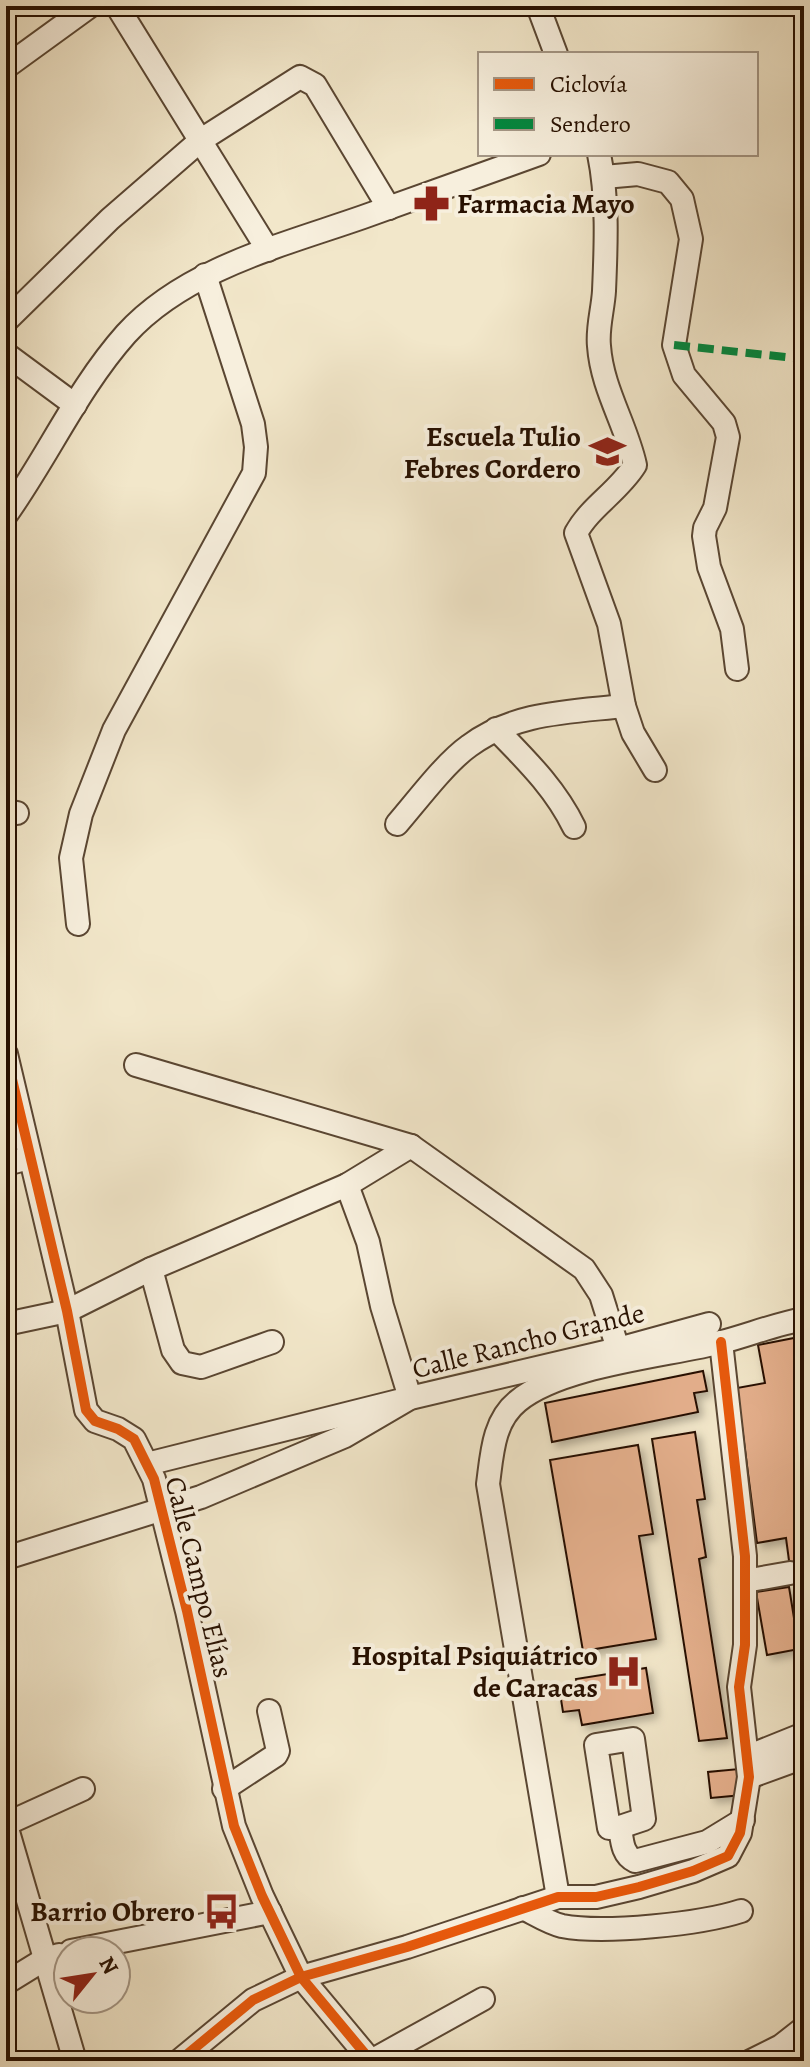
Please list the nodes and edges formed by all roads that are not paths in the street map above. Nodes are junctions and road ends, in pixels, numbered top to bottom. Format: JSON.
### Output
{"nodes":[{"id":1,"x":90,"y":6,"type":"edge"},
{"id":2,"x":117,"y":6,"type":"edge"},
{"id":3,"x":538,"y":6,"type":"edge"},
{"id":4,"x":555,"y":52,"type":"edge"},
{"id":5,"x":6,"y":67,"type":"edge"},
{"id":6,"x":201,"y":140,"type":"junction"},
{"id":7,"x":533,"y":156,"type":"edge"},
{"id":8,"x":599,"y":156,"type":"edge"},
{"id":9,"x":604,"y":177,"type":"junction"},
{"id":10,"x":389,"y":208,"type":"junction"},
{"id":11,"x":268,"y":250,"type":"junction"},
{"id":12,"x":205,"y":275,"type":"junction"},
{"id":13,"x":6,"y":321,"type":"edge"},
{"id":14,"x":6,"y":354,"type":"edge"},
{"id":15,"x":75,"y":405,"type":"junction"},
{"id":16,"x":6,"y":515,"type":"edge"},
{"id":17,"x":737,"y":669,"type":"dead end"},
{"id":18,"x":624,"y":706,"type":"junction"},
{"id":19,"x":496,"y":729,"type":"junction"},
{"id":20,"x":655,"y":770,"type":"dead end"},
{"id":21,"x":397,"y":824,"type":"dead end"},
{"id":22,"x":574,"y":827,"type":"dead end"},
{"id":23,"x":78,"y":924,"type":"dead end"},
{"id":24,"x":6,"y":1054,"type":"edge"},
{"id":25,"x":136,"y":1065,"type":"dead end"},
{"id":26,"x":411,"y":1146,"type":"junction"},
{"id":27,"x":29,"y":1158,"type":"junction"},
{"id":28,"x":6,"y":1164,"type":"edge"},
{"id":29,"x":347,"y":1185,"type":"junction"},
{"id":30,"x":151,"y":1269,"type":"junction"},
{"id":31,"x":67,"y":1311,"type":"junction"},
{"id":32,"x":804,"y":1319,"type":"edge"},
{"id":33,"x":6,"y":1324,"type":"edge"},
{"id":34,"x":715,"y":1333,"type":"junction"},
{"id":35,"x":272,"y":1342,"type":"dead end"},
{"id":36,"x":618,"y":1349,"type":"junction"},
{"id":37,"x":410,"y":1398,"type":"junction"},
{"id":38,"x":147,"y":1464,"type":"junction"},
{"id":39,"x":162,"y":1509,"type":"junction"},
{"id":40,"x":6,"y":1558,"type":"edge"},
{"id":41,"x":790,"y":1573,"type":"dead end"},
{"id":42,"x":745,"y":1581,"type":"junction"},
{"id":43,"x":269,"y":1711,"type":"dead end"},
{"id":44,"x":804,"y":1734,"type":"edge"},
{"id":45,"x":804,"y":1757,"type":"edge"},
{"id":46,"x":748,"y":1767,"type":"junction"},
{"id":47,"x":83,"y":1789,"type":"dead end"},
{"id":48,"x":224,"y":1789,"type":"junction"},
{"id":49,"x":743,"y":1820,"type":"junction"},
{"id":50,"x":6,"y":1825,"type":"edge"},
{"id":51,"x":620,"y":1827,"type":"dead end"},
{"id":52,"x":558,"y":1897,"type":"junction"},
{"id":53,"x":523,"y":1908,"type":"junction"},
{"id":54,"x":741,"y":1911,"type":"dead end"},
{"id":55,"x":270,"y":1912,"type":"junction"},
{"id":56,"x":132,"y":1939,"type":"edge"},
{"id":57,"x":52,"y":1957,"type":"edge"},
{"id":58,"x":45,"y":1959,"type":"junction"},
{"id":59,"x":301,"y":1977,"type":"junction"},
{"id":60,"x":6,"y":1983,"type":"edge"},
{"id":61,"x":483,"y":1999,"type":"dead end"},
{"id":62,"x":804,"y":2028,"type":"edge"},
{"id":63,"x":75,"y":2061,"type":"edge"},
{"id":64,"x":179,"y":2061,"type":"edge"},
{"id":65,"x":371,"y":2061,"type":"edge"},
{"id":66,"x":751,"y":2061,"type":"edge"}],
"edges":[{"from":1,"to":5,"type":"street"},
{"from":2,"to":6,"type":"street"},
{"from":3,"to":4,"type":"street"},
{"from":6,"to":10,"type":"street"},
{"from":6,"to":11,"type":"street"},
{"from":6,"to":13,"type":"street"},
{"from":7,"to":10,"type":"street"},
{"from":8,"to":9,"type":"street"},
{"from":9,"to":17,"type":"street"},
{"from":9,"to":18,"type":"street"},
{"from":10,"to":11,"type":"street"},
{"from":11,"to":12,"type":"street"},
{"from":12,"to":15,"type":"street"},
{"from":12,"to":23,"type":"street"},
{"from":14,"to":15,"type":"street"},
{"from":15,"to":16,"type":"street"},
{"from":18,"to":19,"type":"street"},
{"from":18,"to":20,"type":"street"},
{"from":19,"to":21,"type":"street"},
{"from":19,"to":22,"type":"street"},
{"from":24,"to":27,"type":"street","name":"Calle Campo Elías"},
{"from":25,"to":26,"type":"street"},
{"from":26,"to":29,"type":"street"},
{"from":26,"to":36,"type":"street"},
{"from":27,"to":28,"type":"street"},
{"from":27,"to":31,"type":"street","name":"Calle Campo Elías"},
{"from":29,"to":30,"type":"street"},
{"from":29,"to":37,"type":"street"},
{"from":30,"to":31,"type":"street"},
{"from":30,"to":35,"type":"street"},
{"from":31,"to":33,"type":"street"},
{"from":31,"to":38,"type":"street","name":"Calle Campo Elías"},
{"from":32,"to":34,"type":"street"},
{"from":34,"to":36,"type":"street","name":"Calle Rancho Grande"},
{"from":34,"to":42,"type":"street"},
{"from":34,"to":52,"type":"street"},
{"from":36,"to":37,"type":"street","name":"Calle Rancho Grande"},
{"from":37,"to":38,"type":"street"},
{"from":37,"to":39,"type":"street","name":"Calle Rancho Grande"},
{"from":38,"to":39,"type":"street","name":"Calle Campo Elías"},
{"from":39,"to":40,"type":"street","name":"Calle Rancho Grande"},
{"from":39,"to":48,"type":"street","name":"Calle Campo Elías"},
{"from":41,"to":42,"type":"street"},
{"from":42,"to":46,"type":"street"},
{"from":43,"to":48,"type":"street"},
{"from":44,"to":46,"type":"street"},
{"from":45,"to":46,"type":"street"},
{"from":46,"to":49,"type":"street"},
{"from":47,"to":50,"type":"street"},
{"from":48,"to":55,"type":"street","name":"Calle Campo Elías"},
{"from":49,"to":51,"type":"street"},
{"from":49,"to":52,"type":"street"},
{"from":50,"to":58,"type":"street"},
{"from":52,"to":53,"type":"street"},
{"from":53,"to":54,"type":"street"},
{"from":53,"to":59,"type":"street"},
{"from":55,"to":56,"type":"street"},
{"from":55,"to":59,"type":"street","name":"Calle Campo Elías"},
{"from":57,"to":58,"type":"street"},
{"from":58,"to":60,"type":"street"},
{"from":58,"to":63,"type":"street"},
{"from":59,"to":64,"type":"street"},
{"from":59,"to":65,"type":"street","name":"Calle Campo Elías"},
{"from":61,"to":65,"type":"street"},
{"from":62,"to":66,"type":"street"}]}
